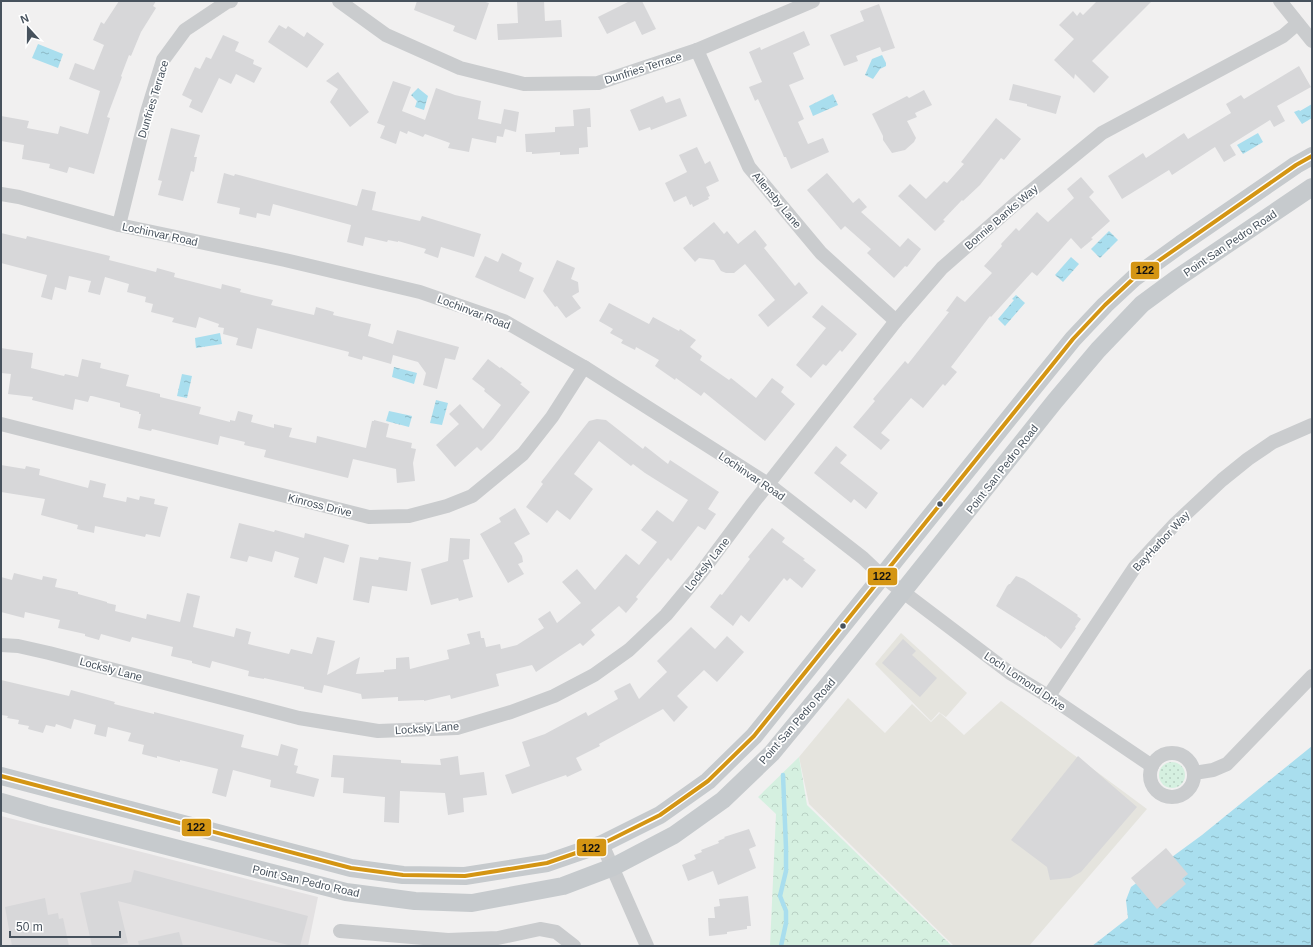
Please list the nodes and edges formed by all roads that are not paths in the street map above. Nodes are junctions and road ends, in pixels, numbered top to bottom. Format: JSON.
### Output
{"nodes":[{"id":1,"x":231,"y":1,"type":"edge"},
{"id":2,"x":339,"y":1,"type":"edge"},
{"id":3,"x":813,"y":1,"type":"edge"},
{"id":4,"x":1280,"y":1,"type":"edge"},
{"id":5,"x":1298,"y":24,"type":"junction"},
{"id":6,"x":1312,"y":41,"type":"edge"},
{"id":7,"x":697,"y":50,"type":"junction"},
{"id":8,"x":1312,"y":156,"type":"edge"},
{"id":9,"x":1312,"y":187,"type":"edge"},
{"id":10,"x":1,"y":194,"type":"edge"},
{"id":11,"x":119,"y":225,"type":"junction"},
{"id":12,"x":896,"y":321,"type":"junction"},
{"id":13,"x":584,"y":367,"type":"junction"},
{"id":14,"x":1030,"y":392,"type":"junction"},
{"id":15,"x":1049,"y":408,"type":"junction"},
{"id":16,"x":1,"y":424,"type":"edge"},
{"id":17,"x":1312,"y":424,"type":"edge"},
{"id":18,"x":768,"y":484,"type":"junction"},
{"id":19,"x":882,"y":576,"type":"junction"},
{"id":20,"x":903,"y":592,"type":"junction"},
{"id":21,"x":1,"y":645,"type":"edge"},
{"id":22,"x":1312,"y":676,"type":"edge"},
{"id":23,"x":1048,"y":697,"type":"junction"},
{"id":24,"x":1152,"y":766,"type":"junction"},
{"id":25,"x":1194,"y":773,"type":"junction"},
{"id":26,"x":1,"y":776,"type":"edge"},
{"id":27,"x":1,"y":802,"type":"edge"},
{"id":28,"x":602,"y":844,"type":"junction"},
{"id":29,"x":613,"y":867,"type":"junction"},
{"id":30,"x":340,"y":931,"type":"dead end"},
{"id":31,"x":574,"y":946,"type":"edge"},
{"id":32,"x":646,"y":946,"type":"edge"}],
"edges":[{"from":1,"to":11,"type":"street","name":"Dunfries Terrace"},
{"from":2,"to":7,"type":"street","name":"Dunfries Terrace"},
{"from":3,"to":7,"type":"street","name":"Dunfries Terrace"},
{"from":4,"to":5,"type":"street"},
{"from":5,"to":6,"type":"street"},
{"from":5,"to":12,"type":"street","name":"Bonnie Banks Way"},
{"from":7,"to":12,"type":"street","name":"Allensby Lane"},
{"from":8,"to":14,"type":"main road","name":"Point San Pedro Road"},
{"from":9,"to":15,"type":"main road","name":"Point San Pedro Road"},
{"from":10,"to":11,"type":"street","name":"Lochinvar Road"},
{"from":11,"to":13,"type":"street","name":"Lochinvar Road"},
{"from":12,"to":18,"type":"street","name":"Bonnie Banks Way"},
{"from":13,"to":16,"type":"street","name":"Kinross Drive"},
{"from":13,"to":18,"type":"street","name":"Lochinvar Road"},
{"from":14,"to":15,"type":"main road"},
{"from":14,"to":19,"type":"main road","name":"Point San Pedro Road"},
{"from":15,"to":20,"type":"main road","name":"Point San Pedro Road"},
{"from":17,"to":23,"type":"street","name":"BayHarbor Way"},
{"from":18,"to":19,"type":"street","name":"Lochinvar Road"},
{"from":18,"to":21,"type":"street","name":"Locksly Lane"},
{"from":19,"to":20,"type":"street","name":"Loch Lomond Drive"},
{"from":19,"to":28,"type":"main road","name":"Point San Pedro Road"},
{"from":20,"to":23,"type":"street","name":"Loch Lomond Drive"},
{"from":20,"to":29,"type":"main road","name":"Point San Pedro Road"},
{"from":22,"to":25,"type":"street"},
{"from":23,"to":24,"type":"street","name":"Loch Lomond Drive"},
{"from":24,"to":25,"type":"street"},
{"from":24,"to":25,"type":"street"},
{"from":26,"to":28,"type":"main road","name":"Point San Pedro Road"},
{"from":27,"to":29,"type":"main road","name":"Point San Pedro Road"},
{"from":28,"to":29,"type":"street"},
{"from":29,"to":32,"type":"street"},
{"from":30,"to":31,"type":"street"}]}
